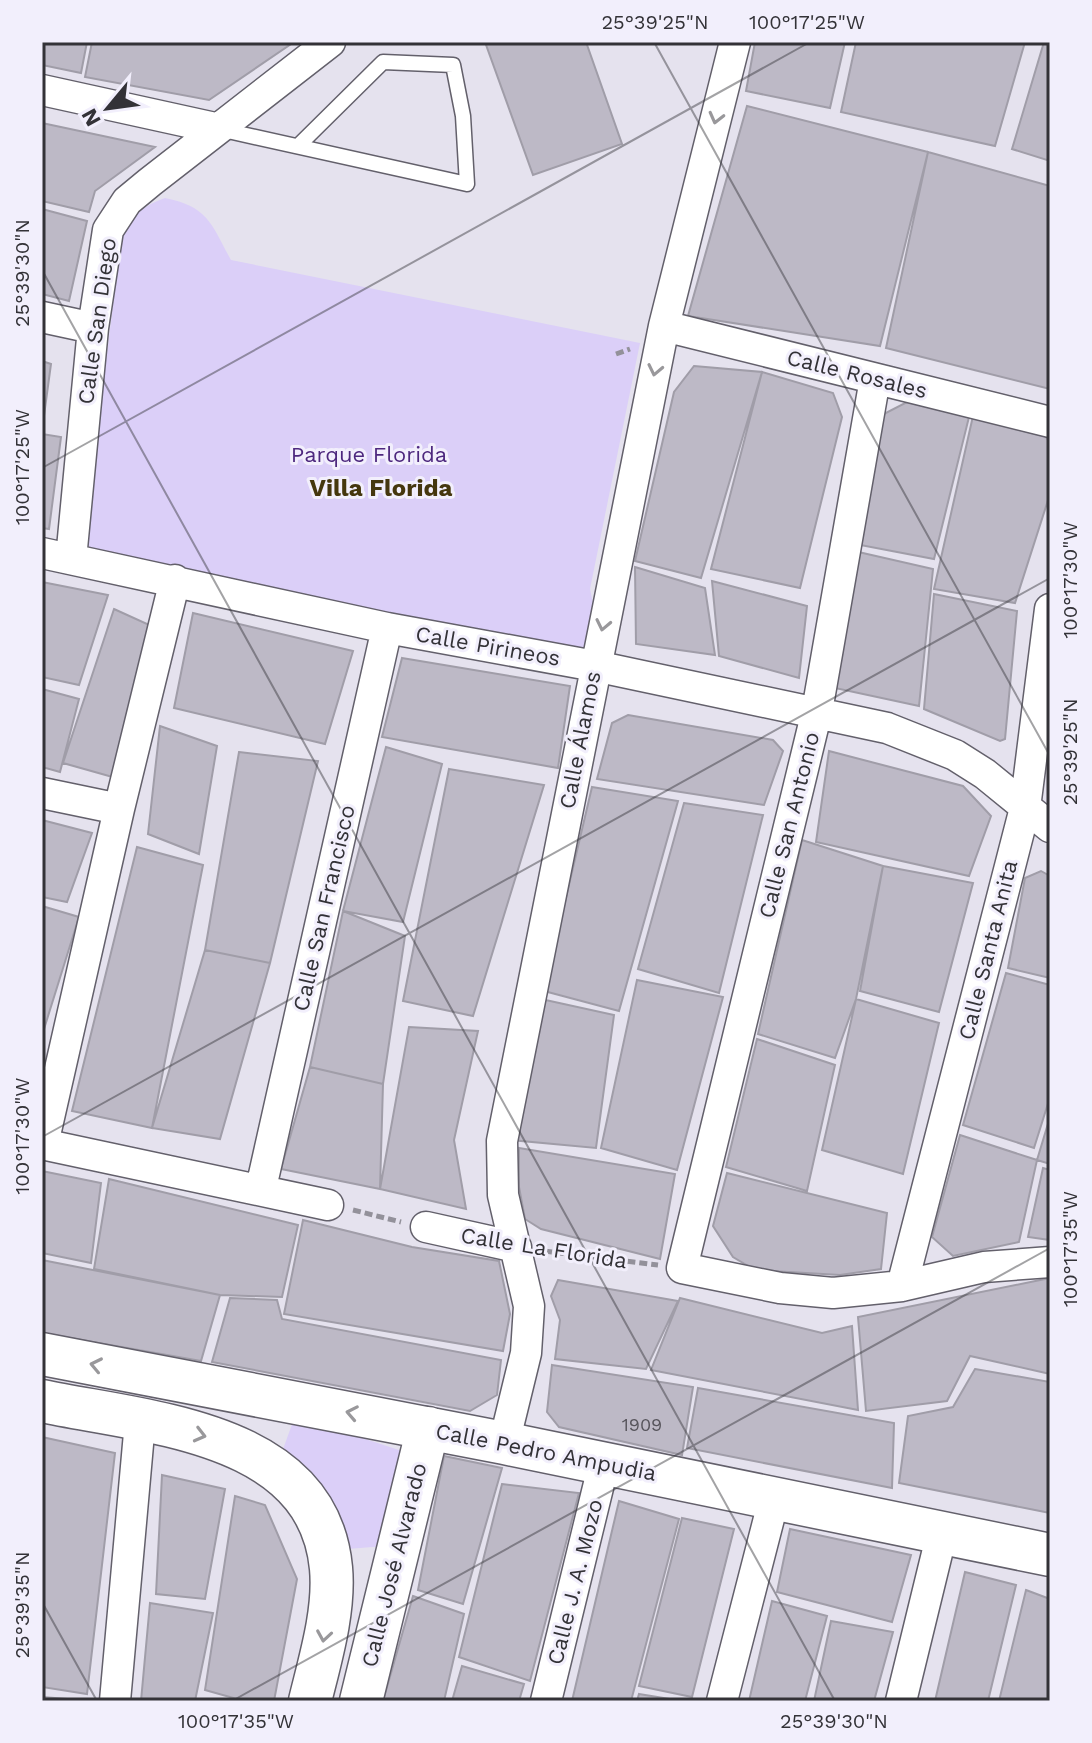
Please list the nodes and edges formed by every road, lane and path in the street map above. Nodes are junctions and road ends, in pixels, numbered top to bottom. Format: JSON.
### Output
{"nodes":[{"id":1,"x":330,"y":42,"type":"edge"},
{"id":2,"x":735,"y":42,"type":"edge"},
{"id":3,"x":42,"y":90,"type":"edge"},
{"id":4,"x":215,"y":128,"type":"junction"},
{"id":5,"x":298,"y":146,"type":"junction"},
{"id":6,"x":42,"y":317,"type":"edge"},
{"id":7,"x":664,"y":326,"type":"junction"},
{"id":8,"x":93,"y":328,"type":"junction"},
{"id":9,"x":875,"y":379,"type":"junction"},
{"id":10,"x":1050,"y":422,"type":"edge"},
{"id":11,"x":56,"y":556,"type":"edge"},
{"id":12,"x":175,"y":580,"type":"junction"},
{"id":13,"x":1050,"y":609,"type":"edge"},
{"id":14,"x":387,"y":628,"type":"junction"},
{"id":15,"x":595,"y":666,"type":"junction"},
{"id":16,"x":817,"y":711,"type":"junction"},
{"id":17,"x":42,"y":793,"type":"edge"},
{"id":18,"x":1025,"y":808,"type":"junction"},
{"id":19,"x":119,"y":809,"type":"junction"},
{"id":20,"x":1050,"y":827,"type":"edge"},
{"id":21,"x":43,"y":1144,"type":"edge"},
{"id":22,"x":261,"y":1188,"type":"junction"},
{"id":23,"x":328,"y":1205,"type":"joint"},
{"id":24,"x":426,"y":1227,"type":"joint"},
{"id":25,"x":516,"y":1247,"type":"junction"},
{"id":26,"x":1050,"y":1262,"type":"edge"},
{"id":27,"x":682,"y":1268,"type":"junction"},
{"id":28,"x":902,"y":1286,"type":"junction"},
{"id":29,"x":42,"y":1354,"type":"edge"},
{"id":30,"x":284,"y":1399,"type":"junction"},
{"id":31,"x":42,"y":1401,"type":"edge"},
{"id":32,"x":140,"y":1422,"type":"junction"},
{"id":33,"x":428,"y":1428,"type":"junction"},
{"id":34,"x":504,"y":1443,"type":"junction"},
{"id":35,"x":264,"y":1459,"type":"junction"},
{"id":36,"x":604,"y":1463,"type":"junction"},
{"id":37,"x":774,"y":1499,"type":"junction"},
{"id":38,"x":942,"y":1533,"type":"junction"},
{"id":39,"x":1050,"y":1555,"type":"edge"},
{"id":40,"x":331,"y":1571,"type":"junction"},
{"id":41,"x":391,"y":1579,"type":"junction"},
{"id":42,"x":115,"y":1701,"type":"edge"},
{"id":43,"x":310,"y":1701,"type":"edge"},
{"id":44,"x":361,"y":1701,"type":"edge"},
{"id":45,"x":546,"y":1701,"type":"edge"},
{"id":46,"x":722,"y":1701,"type":"edge"},
{"id":47,"x":901,"y":1701,"type":"edge"}],
"edges":[{"from":1,"to":4,"type":"street","name":"Calle San Diego"},
{"from":2,"to":7,"type":"street","name":"Calle Álamos","one_way":true},
{"from":3,"to":4,"type":"street"},
{"from":4,"to":5,"type":"lane"},
{"from":4,"to":8,"type":"street","name":"Calle San Diego"},
{"from":5,"to":5,"type":"lane"},
{"from":6,"to":8,"type":"street"},
{"from":7,"to":9,"type":"street","name":"Calle Rosales"},
{"from":7,"to":15,"type":"street","name":"Calle Álamos","one_way":true},
{"from":8,"to":11,"type":"street","name":"Calle San Diego"},
{"from":9,"to":10,"type":"street","name":"Calle Rosales"},
{"from":9,"to":16,"type":"street","name":"Calle San Antonio"},
{"from":11,"to":12,"type":"street","name":"Calle Pirineos"},
{"from":12,"to":14,"type":"street","name":"Calle Pirineos"},
{"from":12,"to":19,"type":"street"},
{"from":13,"to":18,"type":"street","name":"Calle Santa Anita"},
{"from":14,"to":15,"type":"street","name":"Calle Pirineos"},
{"from":14,"to":22,"type":"street","name":"Calle San Francisco"},
{"from":15,"to":16,"type":"street","name":"Calle Pirineos"},
{"from":15,"to":25,"type":"street","name":"Calle Álamos"},
{"from":16,"to":18,"type":"street","name":"Calle Pirineos"},
{"from":16,"to":27,"type":"street","name":"Calle San Antonio"},
{"from":17,"to":19,"type":"street"},
{"from":18,"to":20,"type":"street","name":"Calle Pirineos"},
{"from":18,"to":28,"type":"street","name":"Calle Santa Anita"},
{"from":19,"to":21,"type":"street"},
{"from":21,"to":22,"type":"street"},
{"from":22,"to":23,"type":"street"},
{"from":23,"to":24,"type":"path"},
{"from":24,"to":25,"type":"street","name":"Calle La Florida"},
{"from":25,"to":27,"type":"path","name":"Calle La Florida"},
{"from":25,"to":34,"type":"street","name":"Calle Álamos"},
{"from":26,"to":28,"type":"street"},
{"from":27,"to":28,"type":"street"},
{"from":30,"to":29,"type":"street","name":"Calle Pedro Ampudia","one_way":true},
{"from":33,"to":30,"type":"street","name":"Calle Pedro Ampudia","one_way":true},
{"from":30,"to":35,"type":"street"},
{"from":31,"to":32,"type":"street"},
{"from":32,"to":35,"type":"street","one_way":true},
{"from":32,"to":42,"type":"street"},
{"from":33,"to":34,"type":"street","name":"Calle Pedro Ampudia"},
{"from":33,"to":41,"type":"street","name":"Calle José Alvarado"},
{"from":34,"to":36,"type":"street","name":"Calle Pedro Ampudia"},
{"from":35,"to":40,"type":"street"},
{"from":36,"to":37,"type":"street","name":"Calle Pedro Ampudia"},
{"from":36,"to":45,"type":"street","name":"Calle J. A. Mozo"},
{"from":37,"to":38,"type":"street","name":"Calle Pedro Ampudia"},
{"from":37,"to":46,"type":"street"},
{"from":38,"to":39,"type":"street","name":"Calle Pedro Ampudia"},
{"from":38,"to":47,"type":"street"},
{"from":40,"to":41,"type":"street"},
{"from":40,"to":43,"type":"street","one_way":true},
{"from":41,"to":44,"type":"street","name":"Calle José Alvarado"}]}
